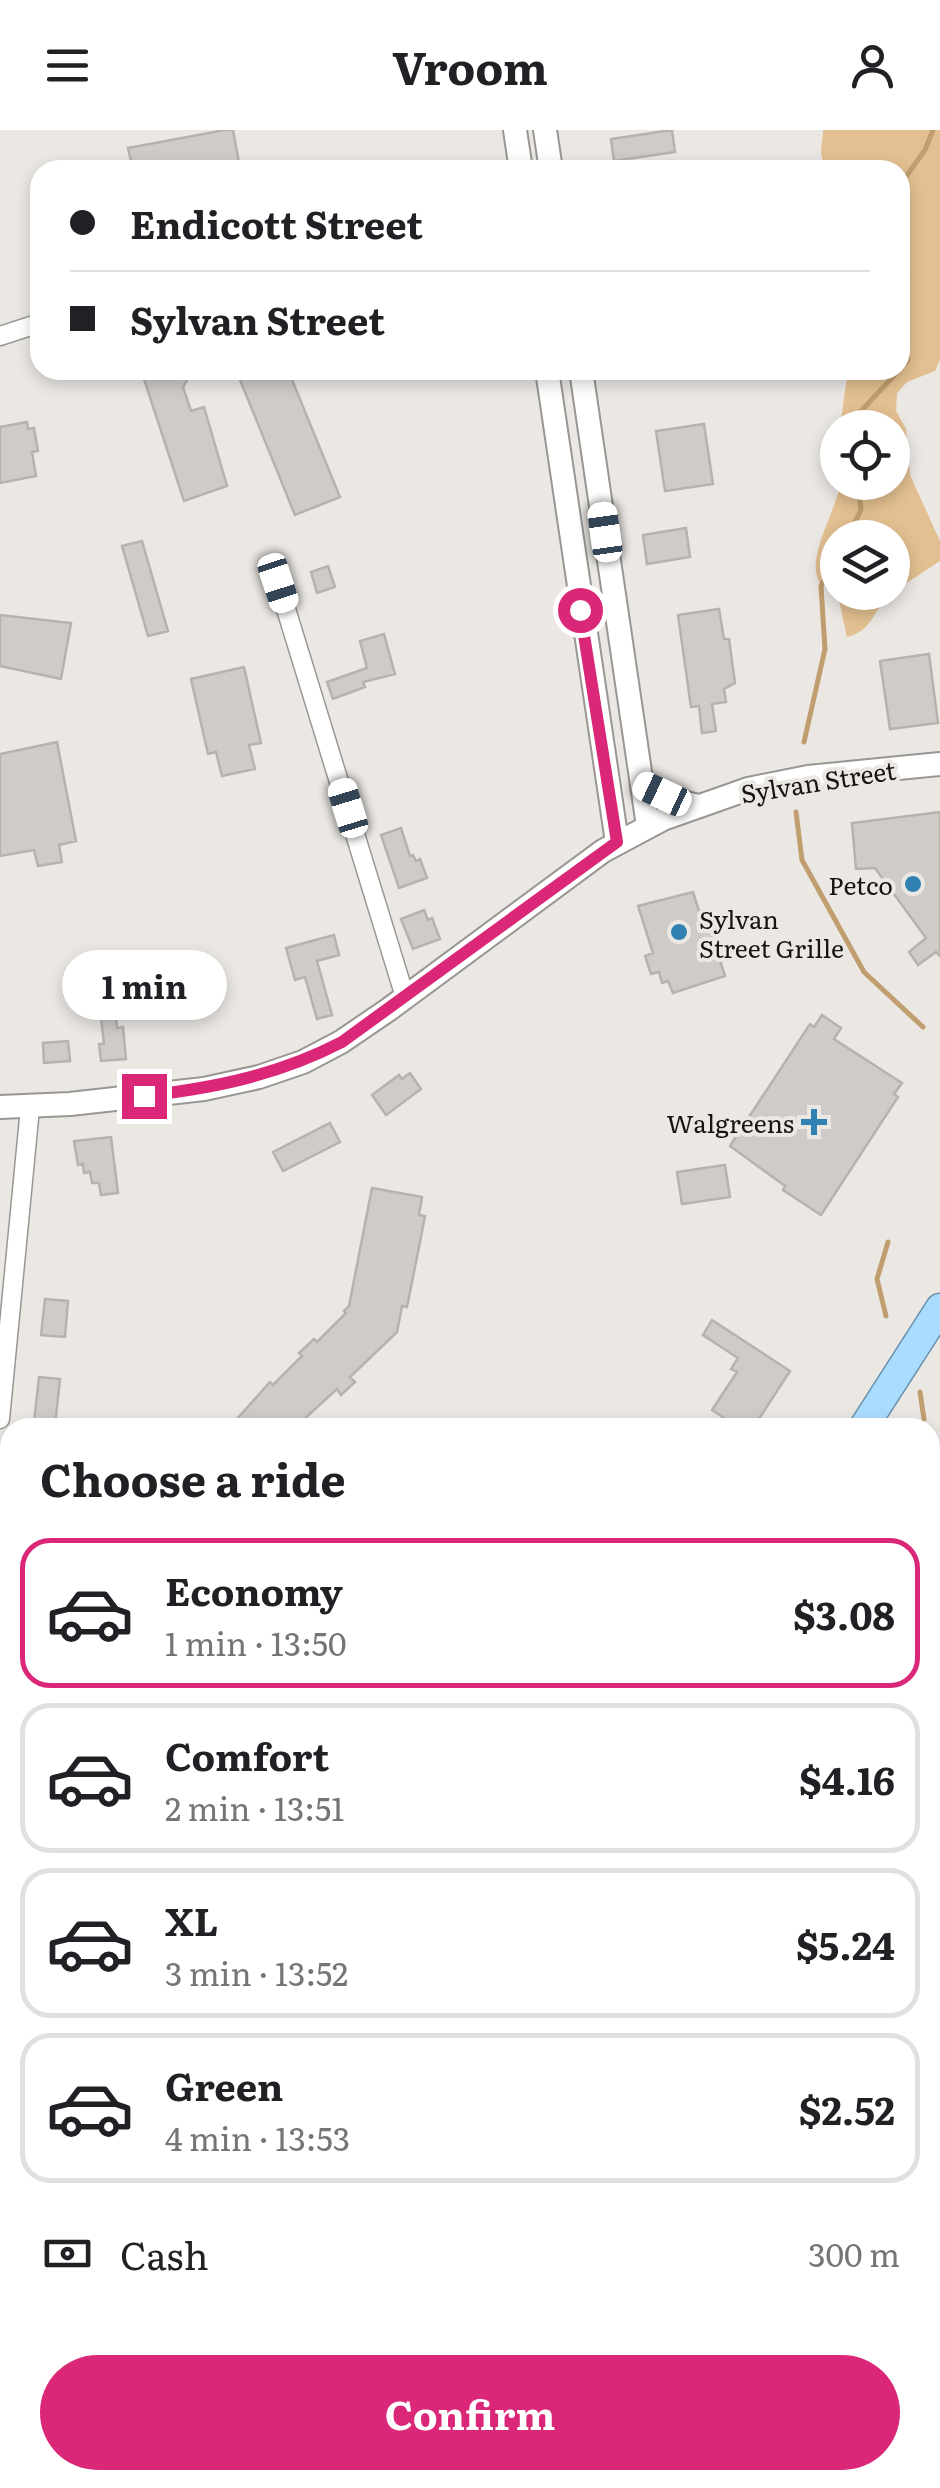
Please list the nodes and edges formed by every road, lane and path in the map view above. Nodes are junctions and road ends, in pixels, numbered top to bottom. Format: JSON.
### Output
{"nodes":[{"id":1,"x":515,"y":130,"type":"edge"},
{"id":2,"x":545,"y":130,"type":"edge"},
{"id":3,"x":520,"y":160,"type":"edge"},
{"id":4,"x":550,"y":160,"type":"edge"},
{"id":5,"x":30,"y":326,"type":"edge"},
{"id":6,"x":0,"y":336,"type":"edge"},
{"id":7,"x":547,"y":380,"type":"edge"},
{"id":8,"x":582,"y":380,"type":"edge"},
{"id":9,"x":278,"y":583,"type":"dead end"},
{"id":10,"x":621,"y":644,"type":"junction"},
{"id":11,"x":586,"y":649,"type":"junction"},
{"id":12,"x":940,"y":764,"type":"edge"},
{"id":13,"x":642,"y":786,"type":"junction"},
{"id":14,"x":698,"y":806,"type":"junction"},
{"id":15,"x":648,"y":826,"type":"junction"},
{"id":16,"x":617,"y":842,"type":"junction"},
{"id":17,"x":405,"y":997,"type":"junction"},
{"id":18,"x":0,"y":1107,"type":"edge"},
{"id":19,"x":30,"y":1108,"type":"junction"},
{"id":20,"x":940,"y":1308,"type":"edge"},
{"id":21,"x":0,"y":1418,"type":"edge"},
{"id":22,"x":869,"y":1418,"type":"edge"}],
"edges":[{"from":1,"to":3,"type":"main road"},
{"from":2,"to":4,"type":"main road"},
{"from":5,"to":6,"type":"street"},
{"from":7,"to":11,"type":"main road"},
{"from":8,"to":10,"type":"main road"},
{"from":9,"to":17,"type":"street"},
{"from":10,"to":11,"type":"main road"},
{"from":10,"to":13,"type":"main road"},
{"from":11,"to":16,"type":"main road"},
{"from":12,"to":14,"type":"main road","name":"Sylvan Street"},
{"from":13,"to":14,"type":"main road"},
{"from":13,"to":15,"type":"main road"},
{"from":14,"to":15,"type":"main road","name":"Sylvan Street"},
{"from":15,"to":16,"type":"main road","name":"Sylvan Street"},
{"from":16,"to":17,"type":"main road","name":"Sylvan Street"},
{"from":17,"to":19,"type":"main road","name":"Sylvan Street"},
{"from":18,"to":19,"type":"main road","name":"Sylvan Street"},
{"from":19,"to":21,"type":"street"},
{"from":20,"to":22,"type":"highway"}]}
